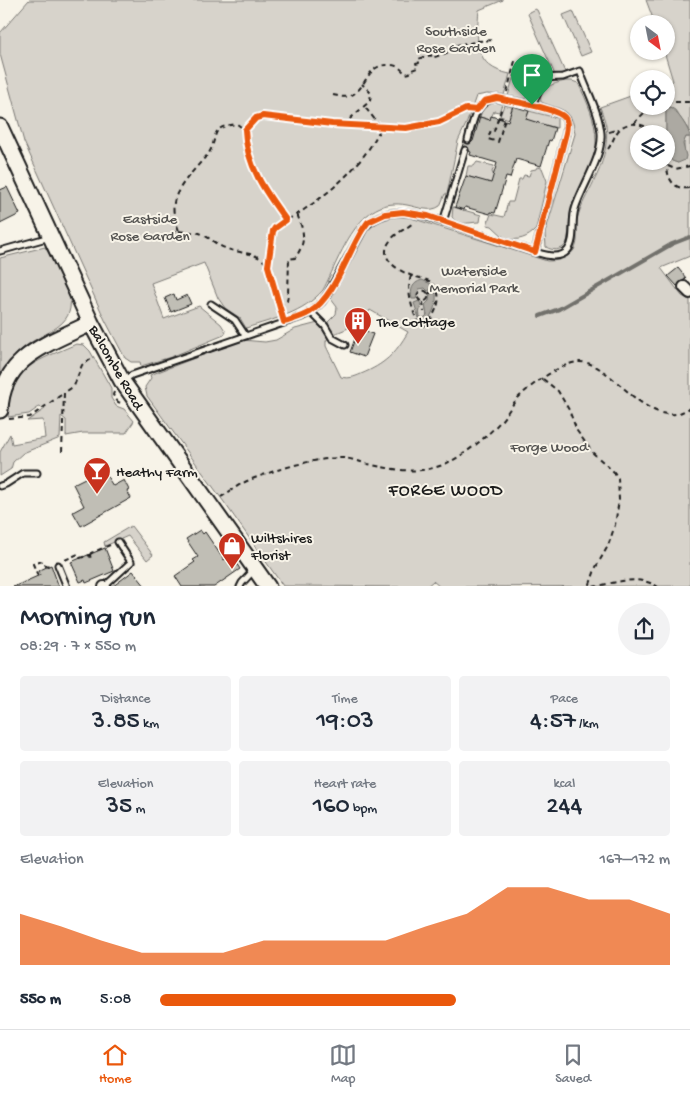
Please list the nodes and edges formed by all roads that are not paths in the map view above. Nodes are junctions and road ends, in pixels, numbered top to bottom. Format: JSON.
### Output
{"nodes":[{"id":1,"x":532,"y":105,"type":"junction"},
{"id":2,"x":0,"y":128,"type":"edge"},
{"id":3,"x":468,"y":140,"type":"dead end"},
{"id":4,"x":465,"y":150,"type":"dead end"},
{"id":5,"x":443,"y":222,"type":"junction"},
{"id":6,"x":51,"y":237,"type":"junction"},
{"id":7,"x":0,"y":251,"type":"edge"},
{"id":8,"x":535,"y":252,"type":"junction"},
{"id":9,"x":211,"y":304,"type":"dead end"},
{"id":10,"x":311,"y":312,"type":"junction"},
{"id":11,"x":91,"y":324,"type":"junction"},
{"id":12,"x":245,"y":335,"type":"junction"},
{"id":13,"x":345,"y":345,"type":"dead end"},
{"id":14,"x":122,"y":381,"type":"junction"},
{"id":15,"x":5,"y":415,"type":"edge"},
{"id":16,"x":38,"y":473,"type":"dead end"},
{"id":17,"x":0,"y":486,"type":"edge"},
{"id":18,"x":118,"y":542,"type":"road end"},
{"id":19,"x":58,"y":565,"type":"road end"},
{"id":20,"x":256,"y":569,"type":"junction"},
{"id":21,"x":67,"y":586,"type":"edge"},
{"id":22,"x":104,"y":586,"type":"edge"},
{"id":23,"x":240,"y":586,"type":"edge"},
{"id":24,"x":268,"y":586,"type":"edge"}],
"edges":[{"from":1,"to":3,"type":"lane"},
{"from":1,"to":8,"type":"lane"},
{"from":1,"to":8,"type":"lane"},
{"from":2,"to":6,"type":"main road","name":"Balcombe Road"},
{"from":4,"to":5,"type":"lane"},
{"from":5,"to":8,"type":"lane"},
{"from":5,"to":10,"type":"lane"},
{"from":6,"to":7,"type":"lane"},
{"from":6,"to":11,"type":"main road","name":"Balcombe Road"},
{"from":9,"to":12,"type":"lane"},
{"from":10,"to":12,"type":"lane"},
{"from":10,"to":13,"type":"lane"},
{"from":11,"to":14,"type":"main road","name":"Balcombe Road"},
{"from":11,"to":15,"type":"main road"},
{"from":12,"to":14,"type":"lane"},
{"from":14,"to":20,"type":"main road","name":"Balcombe Road"},
{"from":16,"to":17,"type":"lane"},
{"from":18,"to":22,"type":"lane"},
{"from":19,"to":21,"type":"lane"},
{"from":20,"to":23,"type":"lane"},
{"from":20,"to":24,"type":"main road","name":"Balcombe Road"}]}
